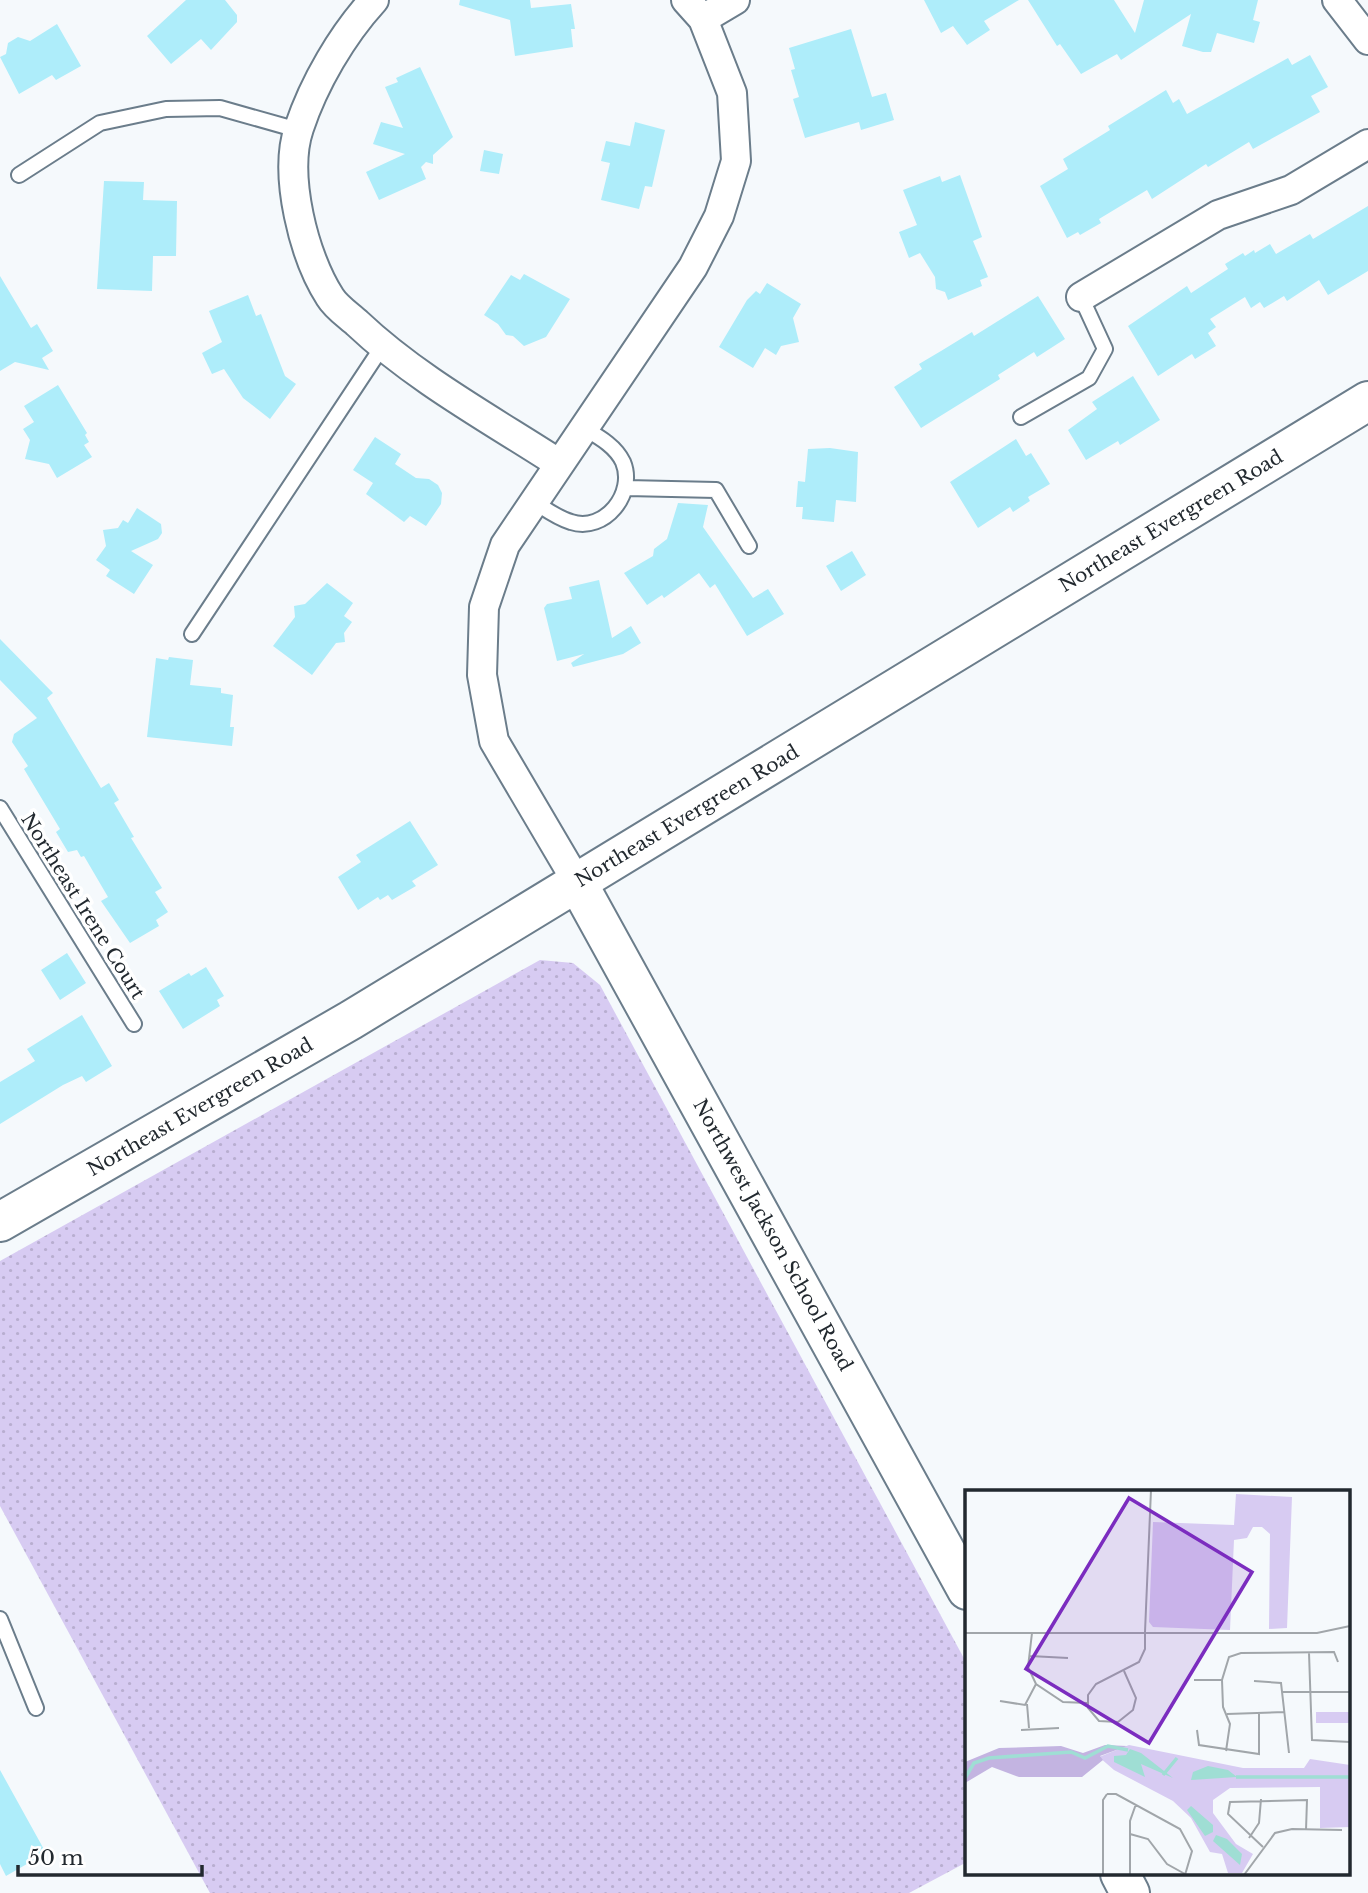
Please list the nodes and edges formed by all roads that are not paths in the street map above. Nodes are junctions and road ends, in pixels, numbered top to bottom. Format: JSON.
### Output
{"nodes":[{"id":1,"x":374,"y":0,"type":"edge"},
{"id":2,"x":735,"y":0,"type":"edge"},
{"id":3,"x":1337,"y":0,"type":"edge"},
{"id":4,"x":695,"y":10,"type":"edge"},
{"id":5,"x":1368,"y":40,"type":"edge"},
{"id":6,"x":298,"y":130,"type":"junction"},
{"id":7,"x":1368,"y":144,"type":"edge"},
{"id":8,"x":19,"y":175,"type":"dead end"},
{"id":9,"x":1081,"y":297,"type":"joint"},
{"id":10,"x":382,"y":347,"type":"junction"},
{"id":11,"x":1368,"y":401,"type":"edge"},
{"id":12,"x":1021,"y":417,"type":"dead end"},
{"id":13,"x":582,"y":427,"type":"junction"},
{"id":14,"x":558,"y":463,"type":"junction"},
{"id":15,"x":626,"y":488,"type":"junction"},
{"id":16,"x":533,"y":501,"type":"junction"},
{"id":17,"x":749,"y":546,"type":"dead end"},
{"id":18,"x":192,"y":634,"type":"dead end"},
{"id":19,"x":0,"y":808,"type":"edge"},
{"id":20,"x":577,"y":882,"type":"junction"},
{"id":21,"x":134,"y":1024,"type":"dead end"},
{"id":22,"x":0,"y":1222,"type":"edge"},
{"id":23,"x":965,"y":1586,"type":"edge"},
{"id":24,"x":0,"y":1619,"type":"edge"},
{"id":25,"x":36,"y":1708,"type":"dead end"},
{"id":26,"x":1121,"y":1876,"type":"edge"},
{"id":27,"x":1130,"y":1893,"type":"edge"}],
"edges":[{"from":1,"to":6,"type":"street"},
{"from":2,"to":4,"type":"street"},
{"from":3,"to":5,"type":"street"},
{"from":4,"to":13,"type":"street"},
{"from":6,"to":8,"type":"lane"},
{"from":6,"to":10,"type":"street"},
{"from":7,"to":9,"type":"street"},
{"from":9,"to":12,"type":"lane"},
{"from":10,"to":14,"type":"street"},
{"from":10,"to":18,"type":"lane"},
{"from":11,"to":20,"type":"main road","name":"Northeast Evergreen Road"},
{"from":13,"to":14,"type":"street"},
{"from":13,"to":15,"type":"lane"},
{"from":14,"to":16,"type":"street"},
{"from":15,"to":16,"type":"lane"},
{"from":15,"to":17,"type":"lane"},
{"from":16,"to":20,"type":"street"},
{"from":19,"to":21,"type":"lane","name":"Northeast Irene Court"},
{"from":20,"to":22,"type":"main road","name":"Northeast Evergreen Road"},
{"from":20,"to":23,"type":"main road","name":"Northwest Jackson School Road"},
{"from":24,"to":25,"type":"lane"},
{"from":26,"to":27,"type":"main road"}]}
